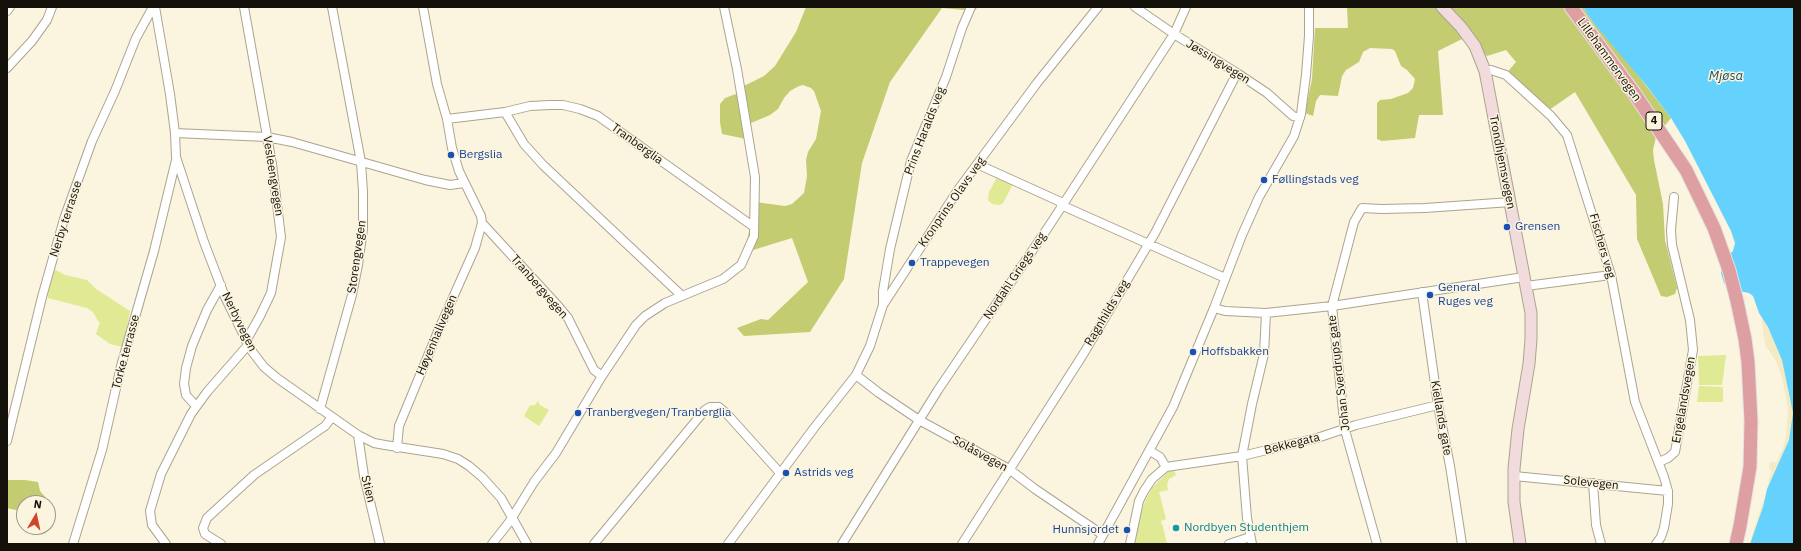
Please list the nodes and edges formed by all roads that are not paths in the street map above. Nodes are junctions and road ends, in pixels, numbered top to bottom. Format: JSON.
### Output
{"nodes":[{"id":1,"x":10,"y":7,"type":"edge"},
{"id":2,"x":52,"y":7,"type":"edge"},
{"id":3,"x":154,"y":7,"type":"edge"},
{"id":4,"x":244,"y":7,"type":"edge"},
{"id":5,"x":332,"y":7,"type":"edge"},
{"id":6,"x":423,"y":7,"type":"edge"},
{"id":7,"x":724,"y":7,"type":"edge"},
{"id":8,"x":971,"y":7,"type":"edge"},
{"id":9,"x":1098,"y":7,"type":"edge"},
{"id":10,"x":1135,"y":7,"type":"edge"},
{"id":11,"x":1186,"y":7,"type":"edge"},
{"id":12,"x":1309,"y":7,"type":"edge"},
{"id":13,"x":1442,"y":7,"type":"edge"},
{"id":14,"x":1571,"y":7,"type":"edge"},
{"id":15,"x":7,"y":11,"type":"edge"},
{"id":16,"x":1174,"y":34,"type":"junction"},
{"id":17,"x":7,"y":68,"type":"edge"},
{"id":18,"x":1485,"y":71,"type":"junction"},
{"id":19,"x":1237,"y":73,"type":"junction"},
{"id":20,"x":505,"y":112,"type":"junction"},
{"id":21,"x":1300,"y":118,"type":"junction"},
{"id":22,"x":447,"y":119,"type":"junction"},
{"id":23,"x":175,"y":134,"type":"junction"},
{"id":24,"x":267,"y":137,"type":"junction"},
{"id":25,"x":177,"y":160,"type":"junction"},
{"id":26,"x":361,"y":162,"type":"junction"},
{"id":27,"x":977,"y":164,"type":"junction"},
{"id":28,"x":464,"y":183,"type":"junction"},
{"id":29,"x":1674,"y":197,"type":"dead end"},
{"id":30,"x":1511,"y":202,"type":"junction"},
{"id":31,"x":1062,"y":204,"type":"junction"},
{"id":32,"x":482,"y":223,"type":"junction"},
{"id":33,"x":754,"y":227,"type":"junction"},
{"id":34,"x":1148,"y":244,"type":"junction"},
{"id":35,"x":1611,"y":275,"type":"junction"},
{"id":36,"x":1225,"y":278,"type":"junction"},
{"id":37,"x":1525,"y":282,"type":"junction"},
{"id":38,"x":221,"y":285,"type":"junction"},
{"id":39,"x":1422,"y":292,"type":"junction"},
{"id":40,"x":681,"y":295,"type":"junction"},
{"id":41,"x":883,"y":305,"type":"junction"},
{"id":42,"x":1332,"y":306,"type":"junction"},
{"id":43,"x":1214,"y":308,"type":"junction"},
{"id":44,"x":1266,"y":313,"type":"junction"},
{"id":45,"x":247,"y":343,"type":"junction"},
{"id":46,"x":856,"y":375,"type":"junction"},
{"id":47,"x":602,"y":376,"type":"junction"},
{"id":48,"x":1438,"y":405,"type":"junction"},
{"id":49,"x":196,"y":406,"type":"junction"},
{"id":50,"x":320,"y":409,"type":"junction"},
{"id":51,"x":332,"y":416,"type":"junction"},
{"id":52,"x":919,"y":420,"type":"junction"},
{"id":53,"x":1345,"y":430,"type":"junction"},
{"id":54,"x":358,"y":434,"type":"junction"},
{"id":55,"x":7,"y":441,"type":"edge"},
{"id":56,"x":397,"y":448,"type":"junction"},
{"id":57,"x":1150,"y":451,"type":"junction"},
{"id":58,"x":1242,"y":456,"type":"junction"},
{"id":59,"x":1659,"y":462,"type":"junction"},
{"id":60,"x":1166,"y":467,"type":"junction"},
{"id":61,"x":1009,"y":469,"type":"junction"},
{"id":62,"x":782,"y":474,"type":"junction"},
{"id":63,"x":1514,"y":476,"type":"junction"},
{"id":64,"x":1593,"y":483,"type":"junction"},
{"id":65,"x":1668,"y":491,"type":"junction"},
{"id":66,"x":512,"y":518,"type":"junction"},
{"id":67,"x":1103,"y":535,"type":"junction"},
{"id":68,"x":1251,"y":541,"type":"edge"},
{"id":69,"x":73,"y":544,"type":"edge"},
{"id":70,"x":166,"y":544,"type":"edge"},
{"id":71,"x":221,"y":544,"type":"edge"},
{"id":72,"x":380,"y":544,"type":"edge"},
{"id":73,"x":492,"y":544,"type":"edge"},
{"id":74,"x":527,"y":544,"type":"edge"},
{"id":75,"x":594,"y":544,"type":"edge"},
{"id":76,"x":728,"y":544,"type":"edge"},
{"id":77,"x":842,"y":544,"type":"edge"},
{"id":78,"x":962,"y":544,"type":"edge"},
{"id":79,"x":1098,"y":544,"type":"edge"},
{"id":80,"x":1130,"y":544,"type":"edge"},
{"id":81,"x":1229,"y":544,"type":"edge"},
{"id":82,"x":1377,"y":544,"type":"edge"},
{"id":83,"x":1462,"y":544,"type":"edge"},
{"id":84,"x":1520,"y":544,"type":"edge"},
{"id":85,"x":1601,"y":544,"type":"edge"},
{"id":86,"x":1656,"y":544,"type":"edge"},
{"id":87,"x":1736,"y":544,"type":"edge"}],
"edges":[{"from":1,"to":15,"type":"street"},
{"from":2,"to":17,"type":"street"},
{"from":3,"to":23,"type":"street","name":"Nerbyvegen"},
{"from":3,"to":55,"type":"street","name":"Nerby terrasse"},
{"from":4,"to":24,"type":"street","name":"Vesleengvegen"},
{"from":5,"to":26,"type":"street","name":"Storengvegen"},
{"from":6,"to":22,"type":"street","name":"Tranbergvegen"},
{"from":7,"to":33,"type":"street"},
{"from":8,"to":41,"type":"street","name":"Prins Haralds veg"},
{"from":9,"to":27,"type":"street","name":"Kronprins Olavs veg"},
{"from":10,"to":16,"type":"street","name":"Jøssingvegen"},
{"from":11,"to":16,"type":"street","name":"Nordahl Griegs veg"},
{"from":12,"to":21,"type":"street"},
{"from":13,"to":18,"type":"main road","name":"Trondhjemsvegen"},
{"from":14,"to":87,"type":"highway","name":"Lillehammervegen","number":"4"},
{"from":16,"to":19,"type":"street","name":"Jøssingvegen"},
{"from":16,"to":31,"type":"street","name":"Nordahl Griegs veg"},
{"from":18,"to":30,"type":"main road","name":"Trondhjemsvegen"},
{"from":18,"to":35,"type":"street","name":"Fischers veg"},
{"from":19,"to":21,"type":"street","name":"Jøssingvegen"},
{"from":19,"to":34,"type":"street","name":"Ragnhilds veg"},
{"from":20,"to":22,"type":"street","name":"Tranberglia"},
{"from":20,"to":33,"type":"street","name":"Tranberglia"},
{"from":20,"to":40,"type":"street"},
{"from":21,"to":36,"type":"street"},
{"from":22,"to":28,"type":"street","name":"Tranbergvegen"},
{"from":23,"to":24,"type":"street"},
{"from":23,"to":25,"type":"street","name":"Nerbyvegen"},
{"from":24,"to":26,"type":"street"},
{"from":24,"to":45,"type":"street","name":"Vesleengvegen"},
{"from":25,"to":38,"type":"street","name":"Nerbyvegen"},
{"from":25,"to":69,"type":"street","name":"Torke terrasse"},
{"from":26,"to":28,"type":"street"},
{"from":26,"to":50,"type":"street","name":"Storengvegen"},
{"from":27,"to":31,"type":"street"},
{"from":27,"to":41,"type":"street","name":"Kronprins Olavs veg"},
{"from":28,"to":32,"type":"street","name":"Tranbergvegen"},
{"from":29,"to":59,"type":"street","name":"Engelandsvegen"},
{"from":30,"to":37,"type":"main road","name":"Trondhjemsvegen"},
{"from":30,"to":42,"type":"street","name":"Johan Sverdrups gate"},
{"from":31,"to":34,"type":"street"},
{"from":31,"to":52,"type":"street","name":"Nordahl Griegs veg"},
{"from":32,"to":47,"type":"street","name":"Tranbergvegen"},
{"from":32,"to":56,"type":"street","name":"Høyenhallvegen"},
{"from":33,"to":40,"type":"street"},
{"from":34,"to":36,"type":"street"},
{"from":34,"to":61,"type":"street","name":"Ragnhilds veg"},
{"from":35,"to":37,"type":"street"},
{"from":35,"to":59,"type":"street","name":"Fischers veg"},
{"from":36,"to":43,"type":"street"},
{"from":37,"to":39,"type":"street"},
{"from":37,"to":63,"type":"main road","name":"Trondhjemsvegen"},
{"from":38,"to":45,"type":"street","name":"Nerbyvegen"},
{"from":38,"to":49,"type":"street"},
{"from":39,"to":42,"type":"street"},
{"from":39,"to":48,"type":"street","name":"Kiellands gate"},
{"from":40,"to":47,"type":"street"},
{"from":41,"to":46,"type":"street","name":"Kronprins Olavs veg"},
{"from":42,"to":44,"type":"street"},
{"from":42,"to":53,"type":"street","name":"Johan Sverdrups gate"},
{"from":43,"to":44,"type":"street"},
{"from":43,"to":57,"type":"street"},
{"from":44,"to":58,"type":"street"},
{"from":45,"to":49,"type":"street","name":"Vesleengvegen"},
{"from":45,"to":50,"type":"street","name":"Nerbyvegen"},
{"from":46,"to":52,"type":"street","name":"Solåsvegen"},
{"from":46,"to":62,"type":"street","name":"Kronprins Olavs veg"},
{"from":47,"to":66,"type":"street"},
{"from":48,"to":53,"type":"street","name":"Bekkegata"},
{"from":48,"to":83,"type":"street","name":"Kiellands gate"},
{"from":49,"to":70,"type":"street","name":"Vesleengvegen"},
{"from":50,"to":51,"type":"street","name":"Nerbyvegen"},
{"from":51,"to":54,"type":"street","name":"Nerbyvegen"},
{"from":51,"to":71,"type":"street"},
{"from":52,"to":61,"type":"street","name":"Solåsvegen"},
{"from":52,"to":77,"type":"street","name":"Nordahl Griegs veg"},
{"from":53,"to":58,"type":"street","name":"Bekkegata"},
{"from":53,"to":82,"type":"street","name":"Johan Sverdrups gate"},
{"from":54,"to":56,"type":"street","name":"Nerbyvegen"},
{"from":54,"to":72,"type":"street","name":"Stien"},
{"from":56,"to":66,"type":"street","name":"Nerbyvegen"},
{"from":57,"to":60,"type":"street"},
{"from":57,"to":67,"type":"street"},
{"from":58,"to":60,"type":"street","name":"Bekkegata"},
{"from":58,"to":68,"type":"street"},
{"from":59,"to":65,"type":"street"},
{"from":60,"to":80,"type":"street"},
{"from":61,"to":67,"type":"street","name":"Solåsvegen"},
{"from":61,"to":78,"type":"street","name":"Ragnhilds veg"},
{"from":62,"to":75,"type":"street"},
{"from":62,"to":76,"type":"street","name":"Kronprins Olavs veg"},
{"from":63,"to":64,"type":"street","name":"Solevegen"},
{"from":63,"to":84,"type":"main road","name":"Trondhjemsvegen"},
{"from":64,"to":65,"type":"street","name":"Solevegen"},
{"from":64,"to":85,"type":"street"},
{"from":65,"to":86,"type":"street"},
{"from":66,"to":73,"type":"street"},
{"from":66,"to":74,"type":"street","name":"Nerbyvegen"},
{"from":67,"to":79,"type":"street"},
{"from":68,"to":81,"type":"street"}]}
